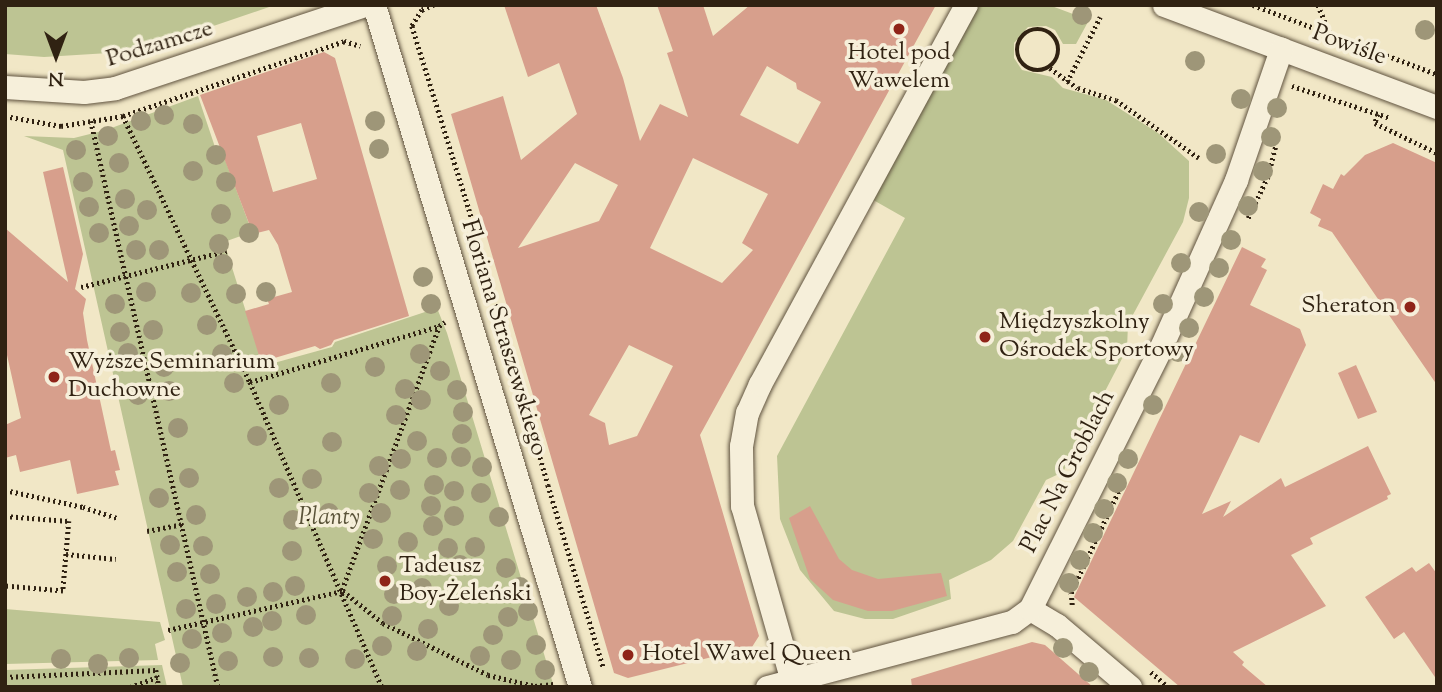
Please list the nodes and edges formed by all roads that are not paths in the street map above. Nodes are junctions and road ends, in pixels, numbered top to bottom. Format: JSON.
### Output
{"nodes":[{"id":1,"x":364,"y":5,"type":"edge"},
{"id":2,"x":374,"y":5,"type":"edge"},
{"id":3,"x":966,"y":5,"type":"edge"},
{"id":4,"x":1164,"y":5,"type":"edge"},
{"id":5,"x":1281,"y":49,"type":"junction"},
{"id":6,"x":5,"y":87,"type":"edge"},
{"id":7,"x":1437,"y":107,"type":"edge"},
{"id":8,"x":1030,"y":609,"type":"junction"},
{"id":9,"x":792,"y":681,"type":"junction"},
{"id":10,"x":579,"y":682,"type":"edge"},
{"id":11,"x":767,"y":687,"type":"edge"},
{"id":12,"x":1129,"y":687,"type":"edge"}],
"edges":[{"from":1,"to":6,"type":"street","name":"Podzamcze"},
{"from":2,"to":10,"type":"street","name":"Floriana Straszewskiego"},
{"from":3,"to":9,"type":"street"},
{"from":4,"to":5,"type":"street","name":"Powiśle"},
{"from":5,"to":7,"type":"street","name":"Powiśle"},
{"from":5,"to":8,"type":"street","name":"Plac Na Groblach"},
{"from":8,"to":9,"type":"street"},
{"from":8,"to":12,"type":"street"},
{"from":9,"to":11,"type":"street"}]}
